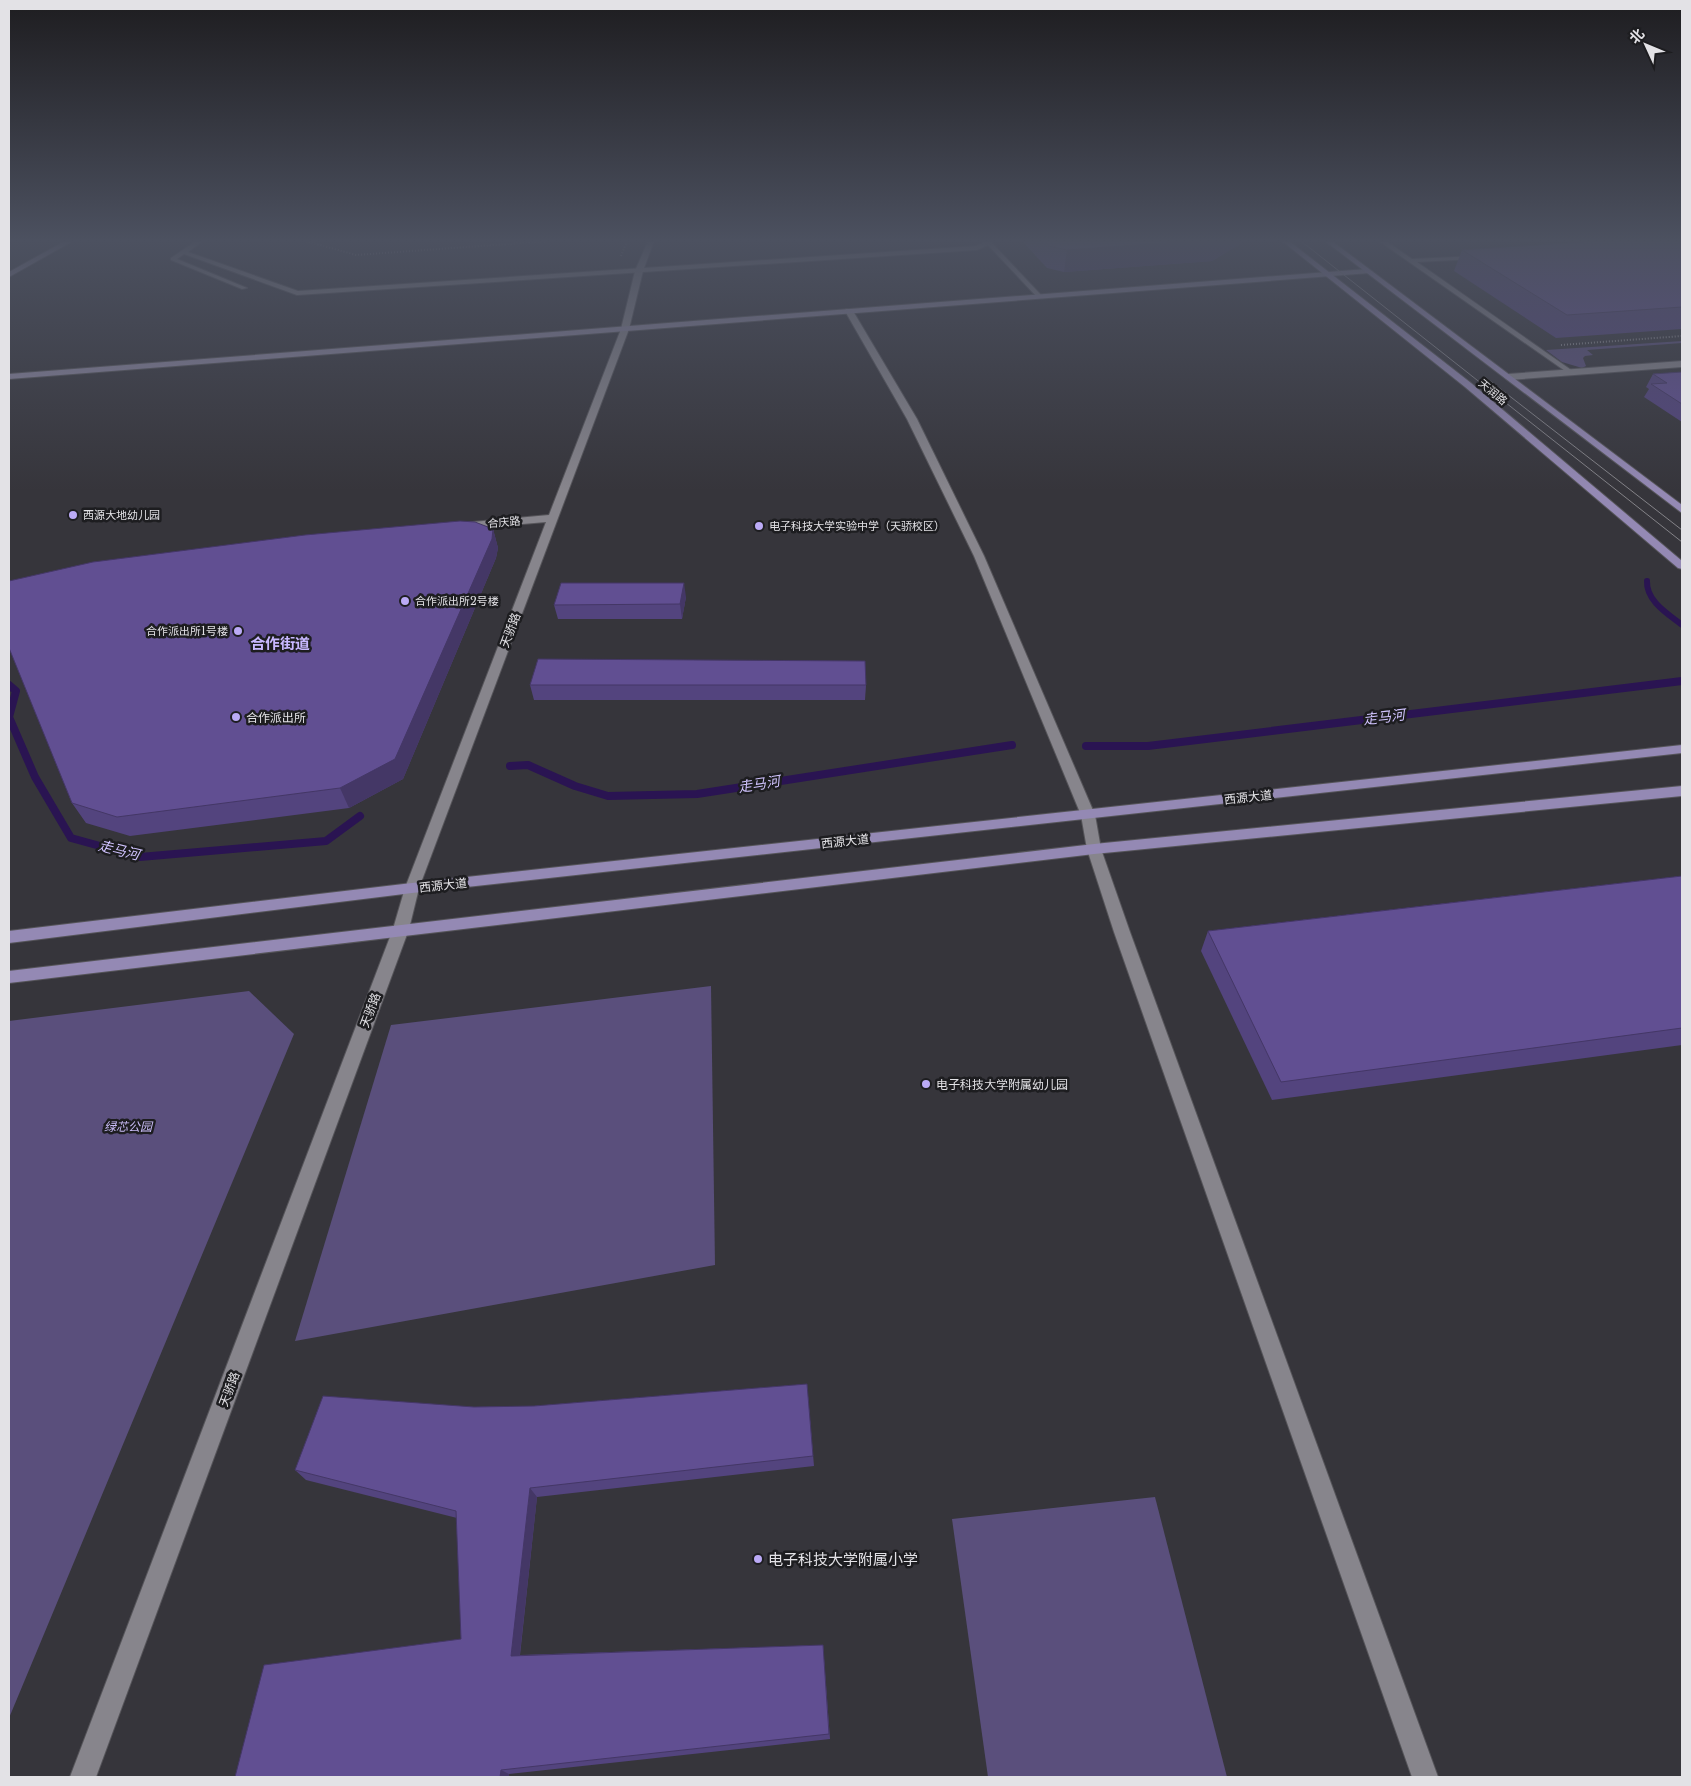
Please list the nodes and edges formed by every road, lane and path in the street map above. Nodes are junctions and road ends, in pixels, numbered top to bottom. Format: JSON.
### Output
{"nodes":[{"id":1,"x":625,"y":324,"type":"edge"},
{"id":2,"x":682,"y":324,"type":"edge"},
{"id":3,"x":857,"y":324,"type":"edge"},
{"id":4,"x":1390,"y":324,"type":"edge"},
{"id":5,"x":1439,"y":324,"type":"edge"},
{"id":6,"x":1502,"y":324,"type":"edge"},
{"id":7,"x":624,"y":329,"type":"junction"},
{"id":8,"x":1682,"y":336,"type":"edge"},
{"id":9,"x":1555,"y":345,"type":"edge"},
{"id":10,"x":1682,"y":364,"type":"edge"},
{"id":11,"x":1570,"y":372,"type":"junction"},
{"id":12,"x":9,"y":377,"type":"edge"},
{"id":13,"x":1508,"y":377,"type":"junction"},
{"id":14,"x":1682,"y":510,"type":"edge"},
{"id":15,"x":553,"y":518,"type":"junction"},
{"id":16,"x":454,"y":527,"type":"edge"},
{"id":17,"x":1682,"y":566,"type":"edge"},
{"id":18,"x":1682,"y":749,"type":"edge"},
{"id":19,"x":1682,"y":791,"type":"edge"},
{"id":20,"x":1088,"y":815,"type":"junction"},
{"id":21,"x":1094,"y":849,"type":"junction"},
{"id":22,"x":412,"y":888,"type":"junction"},
{"id":23,"x":401,"y":929,"type":"junction"},
{"id":24,"x":9,"y":936,"type":"edge"},
{"id":25,"x":9,"y":977,"type":"edge"},
{"id":26,"x":84,"y":1777,"type":"edge"},
{"id":27,"x":1425,"y":1777,"type":"edge"}],
"edges":[{"from":1,"to":7,"type":"street","name":"天骄路"},
{"from":2,"to":7,"type":"street"},
{"from":3,"to":20,"type":"street"},
{"from":4,"to":17,"type":"main road","name":"天润路"},
{"from":5,"to":13,"type":"main road","name":"天润路"},
{"from":6,"to":11,"type":"lane"},
{"from":7,"to":12,"type":"street"},
{"from":7,"to":15,"type":"street","name":"天骄路"},
{"from":8,"to":9,"type":"path"},
{"from":10,"to":11,"type":"street"},
{"from":11,"to":13,"type":"street"},
{"from":13,"to":14,"type":"main road","name":"天润路"},
{"from":15,"to":16,"type":"street","name":"合庆路"},
{"from":15,"to":22,"type":"street","name":"天骄路"},
{"from":18,"to":20,"type":"main road","name":"西源大道"},
{"from":19,"to":21,"type":"main road"},
{"from":20,"to":21,"type":"street"},
{"from":20,"to":22,"type":"main road","name":"西源大道"},
{"from":21,"to":23,"type":"main road"},
{"from":21,"to":27,"type":"street"},
{"from":22,"to":23,"type":"street","name":"天骄路"},
{"from":22,"to":24,"type":"main road","name":"西源大道"},
{"from":23,"to":25,"type":"main road"},
{"from":23,"to":26,"type":"street","name":"天骄路"}]}
